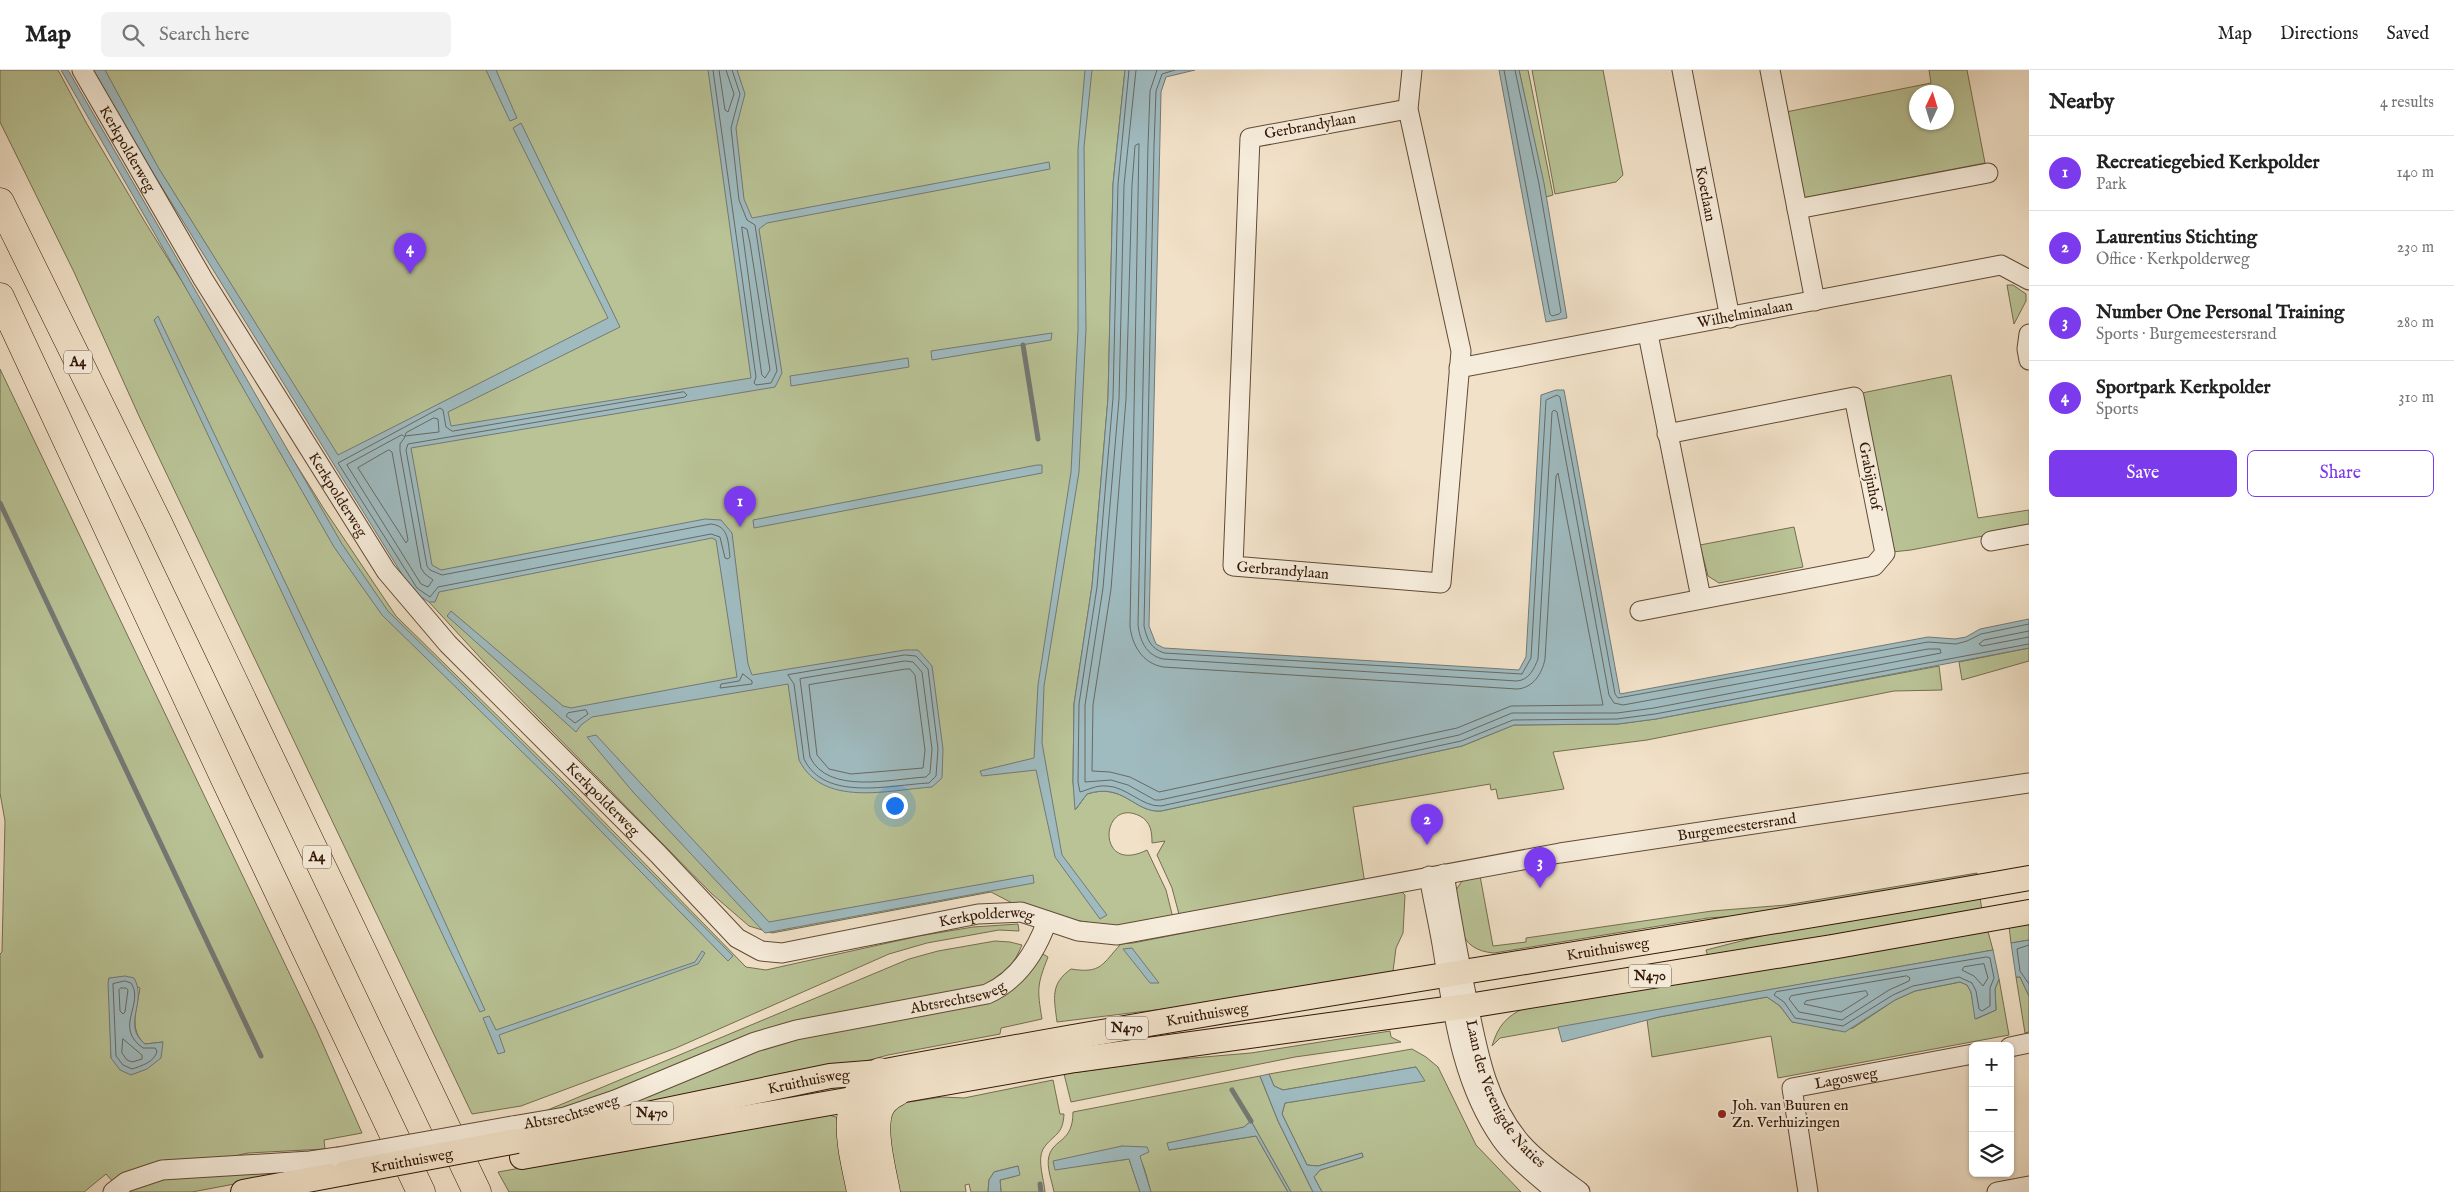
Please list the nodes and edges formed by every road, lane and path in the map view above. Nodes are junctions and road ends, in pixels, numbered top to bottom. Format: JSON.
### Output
{"nodes":[{"id":1,"x":82,"y":70,"type":"edge"},
{"id":2,"x":1412,"y":70,"type":"edge"},
{"id":3,"x":1682,"y":70,"type":"edge"},
{"id":4,"x":1770,"y":70,"type":"edge"},
{"id":5,"x":1408,"y":108,"type":"junction"},
{"id":6,"x":1988,"y":173,"type":"dead end"},
{"id":7,"x":0,"y":202,"type":"edge"},
{"id":8,"x":1797,"y":209,"type":"junction"},
{"id":9,"x":2029,"y":280,"type":"edge"},
{"id":10,"x":0,"y":298,"type":"edge"},
{"id":11,"x":1815,"y":301,"type":"junction"},
{"id":12,"x":1730,"y":318,"type":"junction"},
{"id":13,"x":1648,"y":334,"type":"junction"},
{"id":14,"x":2029,"y":334,"type":"edge"},
{"id":15,"x":2029,"y":360,"type":"edge"},
{"id":16,"x":1459,"y":368,"type":"junction"},
{"id":17,"x":1667,"y":434,"type":"junction"},
{"id":18,"x":2029,"y":534,"type":"edge"},
{"id":19,"x":1991,"y":541,"type":"dead end"},
{"id":20,"x":1701,"y":598,"type":"junction"},
{"id":21,"x":1640,"y":611,"type":"dead end"},
{"id":22,"x":2029,"y":783,"type":"edge"},
{"id":23,"x":1436,"y":875,"type":"junction"},
{"id":24,"x":2029,"y":878,"type":"edge"},
{"id":25,"x":2029,"y":912,"type":"edge"},
{"id":26,"x":1041,"y":919,"type":"junction"},
{"id":27,"x":1454,"y":975,"type":"junction"},
{"id":28,"x":1460,"y":1007,"type":"junction"},
{"id":29,"x":2029,"y":1043,"type":"edge"},
{"id":30,"x":2014,"y":1046,"type":"edge"},
{"id":31,"x":1072,"y":1049,"type":"junction"},
{"id":32,"x":1969,"y":1055,"type":"edge"},
{"id":33,"x":888,"y":1082,"type":"junction"},
{"id":34,"x":854,"y":1099,"type":"junction"},
{"id":35,"x":517,"y":1142,"type":"junction"},
{"id":36,"x":345,"y":1173,"type":"junction"},
{"id":37,"x":2029,"y":1186,"type":"edge"},
{"id":38,"x":114,"y":1192,"type":"edge"},
{"id":39,"x":243,"y":1192,"type":"edge"},
{"id":40,"x":329,"y":1192,"type":"edge"},
{"id":41,"x":421,"y":1192,"type":"edge"},
{"id":42,"x":477,"y":1192,"type":"edge"},
{"id":43,"x":861,"y":1192,"type":"edge"},
{"id":44,"x":886,"y":1192,"type":"edge"},
{"id":45,"x":1556,"y":1192,"type":"edge"},
{"id":46,"x":1580,"y":1192,"type":"edge"},
{"id":47,"x":1808,"y":1192,"type":"edge"},
{"id":48,"x":1997,"y":1192,"type":"edge"}],
"edges":[{"from":1,"to":26,"type":"street","name":"Kerkpolderweg"},
{"from":2,"to":5,"type":"street"},
{"from":3,"to":12,"type":"street","name":"Koetlaan"},
{"from":4,"to":8,"type":"street"},
{"from":5,"to":16,"type":"street","name":"Gerbrandylaan"},
{"from":5,"to":16,"type":"street","name":"Gerbrandylaan"},
{"from":6,"to":8,"type":"street"},
{"from":7,"to":42,"type":"highway","number":"A4"},
{"from":8,"to":11,"type":"street"},
{"from":9,"to":11,"type":"street","name":"Wilhelminalaan"},
{"from":10,"to":41,"type":"highway"},
{"from":11,"to":12,"type":"street","name":"Wilhelminalaan"},
{"from":12,"to":13,"type":"street","name":"Wilhelminalaan"},
{"from":13,"to":16,"type":"street","name":"Wilhelminalaan"},
{"from":13,"to":17,"type":"street"},
{"from":14,"to":15,"type":"street"},
{"from":17,"to":20,"type":"street"},
{"from":17,"to":20,"type":"street","name":"Grabijnhof"},
{"from":18,"to":19,"type":"street"},
{"from":20,"to":21,"type":"street","name":"Grabijnhof"},
{"from":22,"to":23,"type":"street","name":"Burgemeestersrand"},
{"from":23,"to":26,"type":"street","name":"Kerkpolderweg"},
{"from":23,"to":27,"type":"street"},
{"from":24,"to":27,"type":"main road","name":"Kruithuisweg","number":"N470"},
{"from":25,"to":28,"type":"main road","name":"Kruithuisweg","number":"N470"},
{"from":26,"to":35,"type":"street","name":"Abtsrechtseweg"},
{"from":27,"to":28,"type":"street"},
{"from":27,"to":31,"type":"main road","name":"Kruithuisweg","number":"N470"},
{"from":28,"to":31,"type":"main road","name":"Kruithuisweg","number":"N470"},
{"from":28,"to":45,"type":"street","name":"Laan der Verenigde Naties"},
{"from":28,"to":46,"type":"street","name":"Laan der Verenigde Naties"},
{"from":29,"to":30,"type":"street"},
{"from":31,"to":33,"type":"main road","name":"Kruithuisweg","number":"N470"},
{"from":32,"to":47,"type":"street","name":"Lagosweg"},
{"from":33,"to":34,"type":"highway"},
{"from":33,"to":35,"type":"main road","name":"Kruithuisweg","number":"N470"},
{"from":33,"to":44,"type":"highway"},
{"from":34,"to":35,"type":"main road","name":"Kruithuisweg","number":"N470"},
{"from":34,"to":43,"type":"highway"},
{"from":35,"to":36,"type":"main road","name":"Kruithuisweg","number":"N470"},
{"from":35,"to":36,"type":"street","name":"Abtsrechtseweg","bridge":true},
{"from":36,"to":38,"type":"street","name":"Abtsrechtseweg"},
{"from":36,"to":39,"type":"main road","name":"Kruithuisweg","number":"N470"},
{"from":36,"to":40,"type":"main road","name":"Kruithuisweg","number":"N470"},
{"from":37,"to":48,"type":"street"}]}
